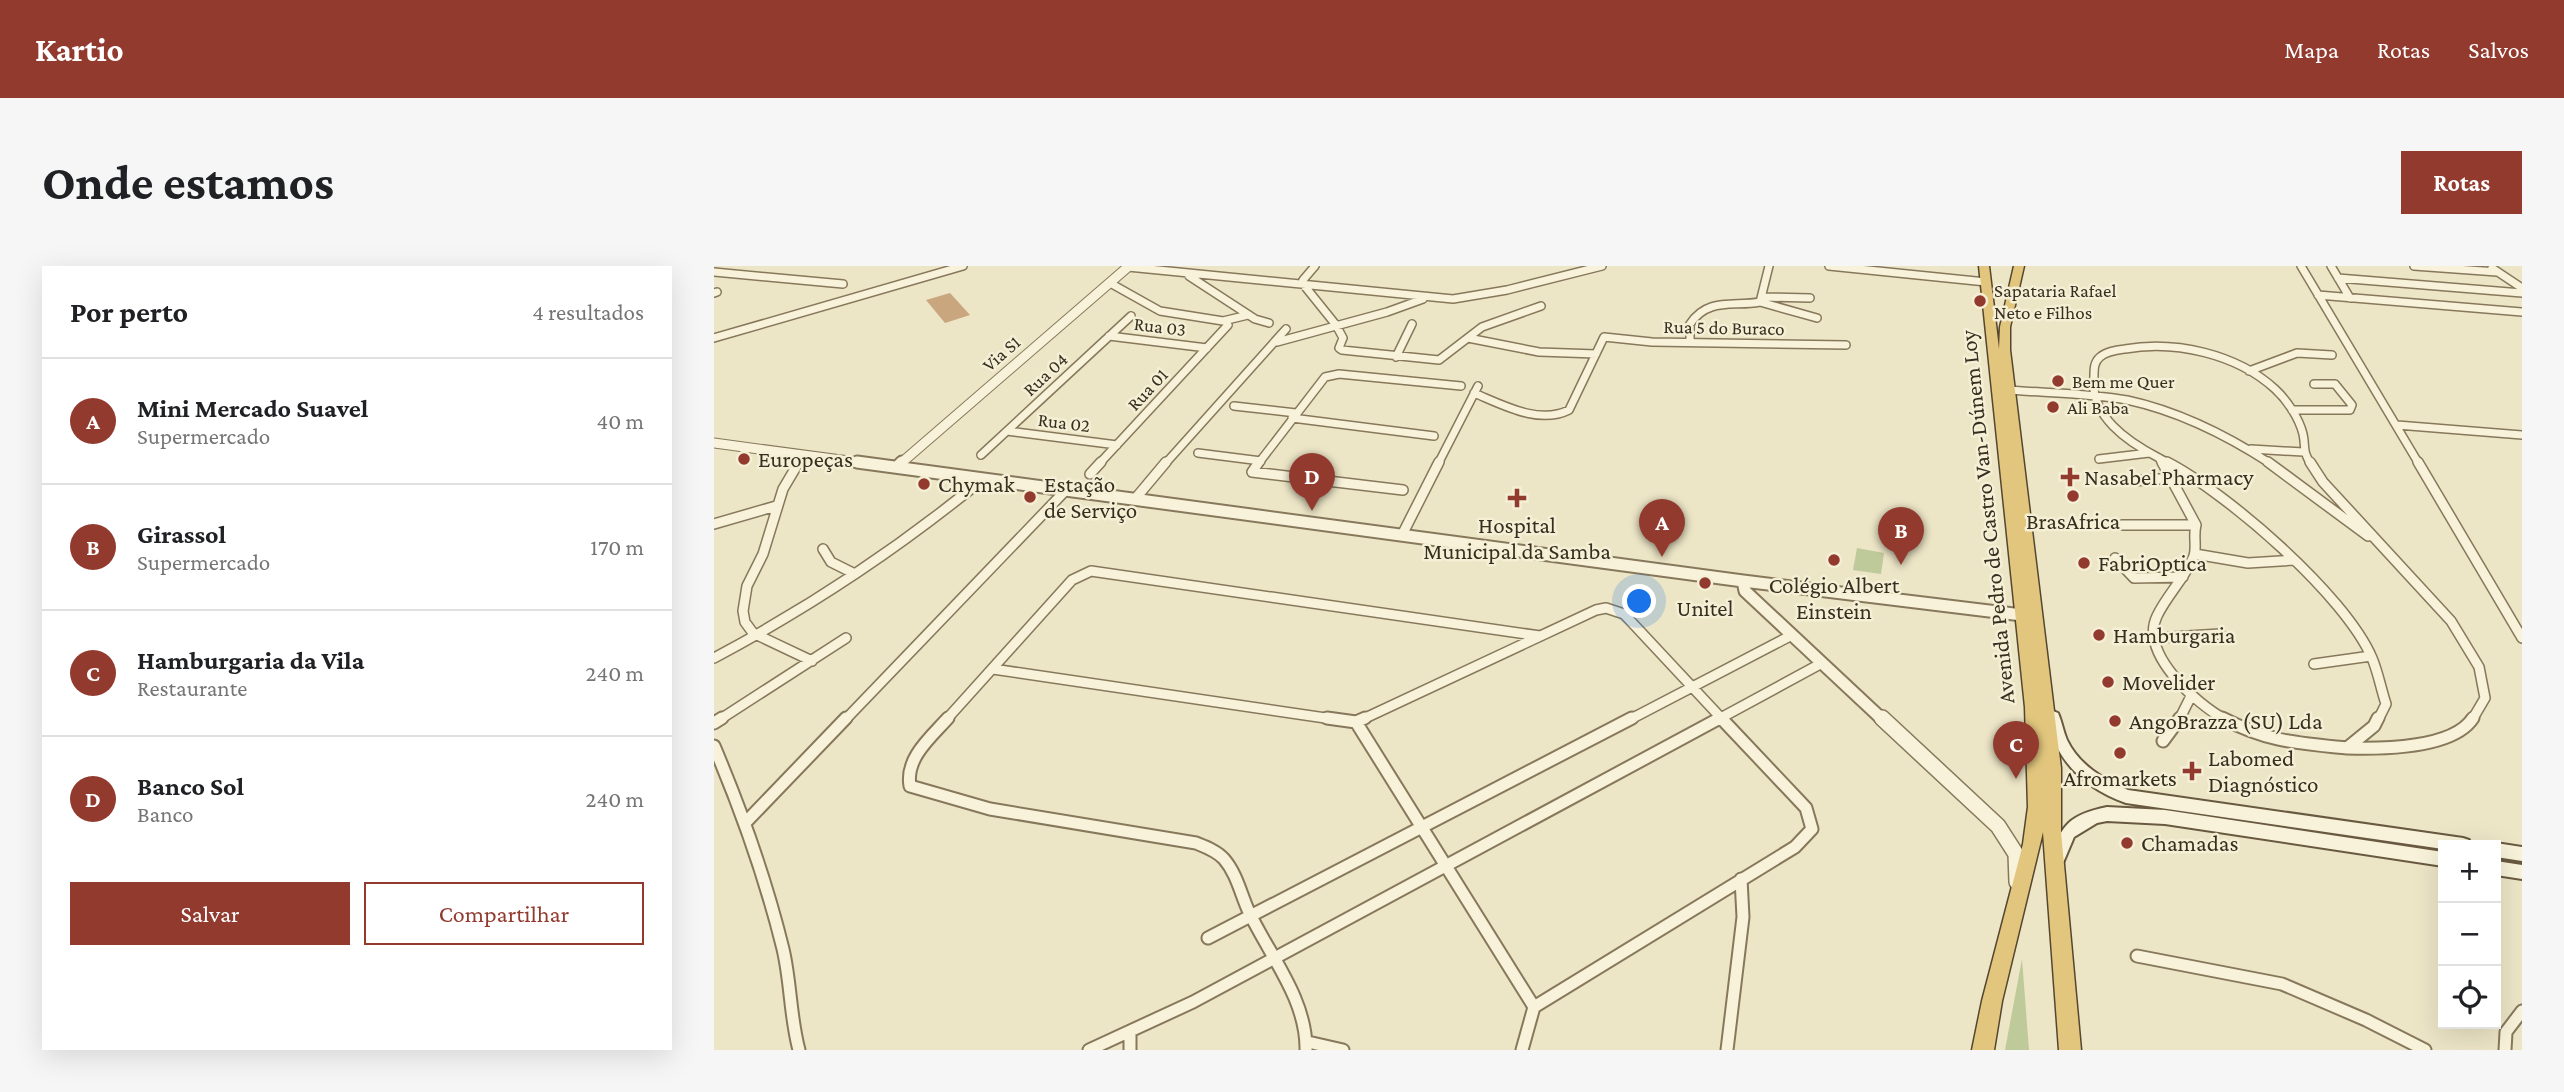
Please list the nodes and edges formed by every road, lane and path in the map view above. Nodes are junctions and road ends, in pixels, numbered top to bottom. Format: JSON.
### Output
{"nodes":[{"id":1,"x":763,"y":266,"type":"edge"},
{"id":2,"x":963,"y":266,"type":"edge"},
{"id":3,"x":1315,"y":266,"type":"edge"},
{"id":4,"x":1602,"y":266,"type":"edge"},
{"id":5,"x":1769,"y":266,"type":"edge"},
{"id":6,"x":1829,"y":266,"type":"edge"},
{"id":7,"x":1984,"y":266,"type":"edge"},
{"id":8,"x":2019,"y":266,"type":"edge"},
{"id":9,"x":2301,"y":266,"type":"edge"},
{"id":10,"x":2331,"y":266,"type":"edge"},
{"id":11,"x":2414,"y":266,"type":"edge"},
{"id":12,"x":2489,"y":266,"type":"edge"},
{"id":13,"x":1129,"y":267,"type":"edge"},
{"id":14,"x":714,"y":272,"type":"edge"},
{"id":15,"x":2497,"y":272,"type":"junction"},
{"id":16,"x":1186,"y":274,"type":"junction"},
{"id":17,"x":748,"y":275,"type":"junction"},
{"id":18,"x":2338,"y":278,"type":"junction"},
{"id":19,"x":1303,"y":282,"type":"junction"},
{"id":20,"x":1986,"y":282,"type":"junction"},
{"id":21,"x":1110,"y":283,"type":"junction"},
{"id":22,"x":843,"y":284,"type":"dead end"},
{"id":23,"x":2522,"y":290,"type":"edge"},
{"id":24,"x":2318,"y":295,"type":"junction"},
{"id":25,"x":1427,"y":297,"type":"junction"},
{"id":26,"x":1810,"y":298,"type":"dead end"},
{"id":27,"x":2350,"y":298,"type":"junction"},
{"id":28,"x":1761,"y":299,"type":"junction"},
{"id":29,"x":1541,"y":306,"type":"dead end"},
{"id":30,"x":2522,"y":312,"type":"edge"},
{"id":31,"x":1248,"y":315,"type":"junction"},
{"id":32,"x":1131,"y":316,"type":"dead end"},
{"id":33,"x":1817,"y":317,"type":"dead end"},
{"id":34,"x":1269,"y":323,"type":"dead end"},
{"id":35,"x":1412,"y":324,"type":"dead end"},
{"id":36,"x":1228,"y":325,"type":"dead end"},
{"id":37,"x":1336,"y":325,"type":"junction"},
{"id":38,"x":1286,"y":329,"type":"dead end"},
{"id":39,"x":1109,"y":337,"type":"junction"},
{"id":40,"x":714,"y":338,"type":"edge"},
{"id":41,"x":1468,"y":338,"type":"junction"},
{"id":42,"x":1690,"y":340,"type":"junction"},
{"id":43,"x":1276,"y":342,"type":"junction"},
{"id":44,"x":1846,"y":345,"type":"dead end"},
{"id":45,"x":1207,"y":348,"type":"junction"},
{"id":46,"x":1596,"y":354,"type":"junction"},
{"id":47,"x":2332,"y":355,"type":"dead end"},
{"id":48,"x":1396,"y":357,"type":"junction"},
{"id":49,"x":2249,"y":371,"type":"junction"},
{"id":50,"x":2314,"y":384,"type":"dead end"},
{"id":51,"x":1461,"y":386,"type":"dead end"},
{"id":52,"x":2008,"y":390,"type":"junction"},
{"id":53,"x":2094,"y":396,"type":"junction"},
{"id":54,"x":1234,"y":406,"type":"dead end"},
{"id":55,"x":2292,"y":410,"type":"junction"},
{"id":56,"x":1294,"y":416,"type":"junction"},
{"id":57,"x":2397,"y":425,"type":"junction"},
{"id":58,"x":1007,"y":431,"type":"junction"},
{"id":59,"x":2522,"y":435,"type":"edge"},
{"id":60,"x":1434,"y":436,"type":"dead end"},
{"id":61,"x":714,"y":443,"type":"edge"},
{"id":62,"x":1117,"y":445,"type":"junction"},
{"id":63,"x":2246,"y":448,"type":"junction"},
{"id":64,"x":2303,"y":452,"type":"junction"},
{"id":65,"x":1198,"y":453,"type":"dead end"},
{"id":66,"x":806,"y":455,"type":"junction"},
{"id":67,"x":981,"y":455,"type":"dead end"},
{"id":68,"x":2154,"y":455,"type":"junction"},
{"id":69,"x":2099,"y":458,"type":"dead end"},
{"id":70,"x":1261,"y":461,"type":"junction"},
{"id":71,"x":897,"y":467,"type":"junction"},
{"id":72,"x":1090,"y":474,"type":"dead end"},
{"id":73,"x":2172,"y":478,"type":"junction"},
{"id":74,"x":983,"y":479,"type":"junction"},
{"id":75,"x":2132,"y":481,"type":"dead end"},
{"id":76,"x":1066,"y":490,"type":"junction"},
{"id":77,"x":1403,"y":490,"type":"dead end"},
{"id":78,"x":1135,"y":499,"type":"junction"},
{"id":79,"x":776,"y":506,"type":"junction"},
{"id":80,"x":714,"y":524,"type":"edge"},
{"id":81,"x":2122,"y":525,"type":"dead end"},
{"id":82,"x":2196,"y":525,"type":"junction"},
{"id":83,"x":1402,"y":536,"type":"junction"},
{"id":84,"x":2375,"y":541,"type":"junction"},
{"id":85,"x":823,"y":549,"type":"dead end"},
{"id":86,"x":2195,"y":554,"type":"junction"},
{"id":87,"x":2115,"y":558,"type":"dead end"},
{"id":88,"x":2294,"y":560,"type":"junction"},
{"id":89,"x":855,"y":574,"type":"junction"},
{"id":90,"x":2183,"y":577,"type":"junction"},
{"id":91,"x":1742,"y":581,"type":"junction"},
{"id":92,"x":2022,"y":615,"type":"junction"},
{"id":93,"x":2220,"y":634,"type":"dead end"},
{"id":94,"x":1793,"y":635,"type":"junction"},
{"id":95,"x":1540,"y":636,"type":"junction"},
{"id":96,"x":757,"y":637,"type":"junction"},
{"id":97,"x":846,"y":638,"type":"dead end"},
{"id":98,"x":2156,"y":638,"type":"junction"},
{"id":99,"x":2522,"y":638,"type":"edge"},
{"id":100,"x":2371,"y":656,"type":"junction"},
{"id":101,"x":714,"y":658,"type":"edge"},
{"id":102,"x":811,"y":661,"type":"junction"},
{"id":103,"x":1822,"y":663,"type":"junction"},
{"id":104,"x":2314,"y":664,"type":"dead end"},
{"id":105,"x":993,"y":669,"type":"junction"},
{"id":106,"x":1692,"y":687,"type":"junction"},
{"id":107,"x":2191,"y":696,"type":"junction"},
{"id":108,"x":2048,"y":707,"type":"junction"},
{"id":109,"x":1721,"y":718,"type":"junction"},
{"id":110,"x":1356,"y":722,"type":"junction"},
{"id":111,"x":714,"y":723,"type":"edge"},
{"id":112,"x":2163,"y":741,"type":"dead end"},
{"id":113,"x":714,"y":746,"type":"edge"},
{"id":114,"x":2347,"y":748,"type":"junction"},
{"id":115,"x":746,"y":822,"type":"junction"},
{"id":116,"x":1423,"y":827,"type":"junction"},
{"id":117,"x":2438,"y":841,"type":"edge"},
{"id":118,"x":2501,"y":851,"type":"edge"},
{"id":119,"x":2522,"y":854,"type":"edge"},
{"id":120,"x":2438,"y":858,"type":"edge"},
{"id":121,"x":1447,"y":866,"type":"junction"},
{"id":122,"x":2501,"y":869,"type":"edge"},
{"id":123,"x":2522,"y":872,"type":"edge"},
{"id":124,"x":1741,"y":879,"type":"junction"},
{"id":125,"x":2055,"y":880,"type":"junction"},
{"id":126,"x":2014,"y":915,"type":"junction"},
{"id":127,"x":1251,"y":916,"type":"junction"},
{"id":128,"x":1208,"y":938,"type":"dead end"},
{"id":129,"x":2137,"y":956,"type":"dead end"},
{"id":130,"x":1276,"y":958,"type":"junction"},
{"id":131,"x":1534,"y":1007,"type":"junction"},
{"id":132,"x":2522,"y":1011,"type":"edge"},
{"id":133,"x":1130,"y":1031,"type":"junction"},
{"id":134,"x":1307,"y":1046,"type":"edge"},
{"id":135,"x":799,"y":1050,"type":"edge"},
{"id":136,"x":1089,"y":1050,"type":"edge"},
{"id":137,"x":1130,"y":1050,"type":"edge"},
{"id":138,"x":1343,"y":1050,"type":"edge"},
{"id":139,"x":1522,"y":1050,"type":"edge"},
{"id":140,"x":1727,"y":1050,"type":"edge"},
{"id":141,"x":1983,"y":1050,"type":"edge"},
{"id":142,"x":2070,"y":1050,"type":"edge"},
{"id":143,"x":2425,"y":1050,"type":"edge"},
{"id":144,"x":2505,"y":1050,"type":"edge"}],
"edges":[{"from":1,"to":17,"type":"street"},
{"from":2,"to":40,"type":"street"},
{"from":3,"to":19,"type":"street"},
{"from":4,"to":25,"type":"street"},
{"from":5,"to":28,"type":"street"},
{"from":6,"to":20,"type":"street"},
{"from":7,"to":20,"type":"highway","name":"Avenida Pedro de Castro Van-Dúnem Loy"},
{"from":8,"to":52,"type":"highway","name":"Avenida Pedro de Castro Van-Dúnem Loy"},
{"from":9,"to":24,"type":"street"},
{"from":10,"to":18,"type":"street"},
{"from":11,"to":15,"type":"street"},
{"from":12,"to":15,"type":"street"},
{"from":13,"to":16,"type":"street"},
{"from":13,"to":21,"type":"street","name":"Via S1"},
{"from":14,"to":17,"type":"street"},
{"from":15,"to":23,"type":"street"},
{"from":16,"to":19,"type":"street"},
{"from":16,"to":31,"type":"street"},
{"from":17,"to":22,"type":"street"},
{"from":18,"to":23,"type":"street"},
{"from":18,"to":27,"type":"street"},
{"from":19,"to":25,"type":"street"},
{"from":19,"to":37,"type":"street"},
{"from":20,"to":92,"type":"highway","name":"Avenida Pedro de Castro Van-Dúnem Loy"},
{"from":21,"to":31,"type":"street"},
{"from":21,"to":71,"type":"street","name":"Via S1"},
{"from":24,"to":27,"type":"street"},
{"from":24,"to":57,"type":"street"},
{"from":25,"to":37,"type":"street"},
{"from":26,"to":28,"type":"street"},
{"from":27,"to":30,"type":"street"},
{"from":28,"to":33,"type":"street"},
{"from":28,"to":42,"type":"street"},
{"from":29,"to":41,"type":"street"},
{"from":31,"to":34,"type":"street"},
{"from":32,"to":39,"type":"street","name":"Rua 04"},
{"from":35,"to":48,"type":"street"},
{"from":36,"to":45,"type":"street","name":"Rua 01"},
{"from":37,"to":43,"type":"street"},
{"from":37,"to":48,"type":"street"},
{"from":38,"to":43,"type":"street"},
{"from":39,"to":45,"type":"street","name":"Rua 03"},
{"from":39,"to":58,"type":"street","name":"Rua 04"},
{"from":41,"to":46,"type":"street"},
{"from":41,"to":48,"type":"street"},
{"from":42,"to":44,"type":"street","name":"Rua 5 do Buraco"},
{"from":42,"to":46,"type":"street","name":"Rua 5 do Buraco"},
{"from":43,"to":78,"type":"street"},
{"from":45,"to":62,"type":"street","name":"Rua 01"},
{"from":46,"to":83,"type":"street"},
{"from":47,"to":49,"type":"street"},
{"from":49,"to":53,"type":"street"},
{"from":49,"to":55,"type":"street"},
{"from":50,"to":55,"type":"street"},
{"from":51,"to":56,"type":"street"},
{"from":52,"to":53,"type":"street"},
{"from":52,"to":108,"type":"highway","name":"Avenida Pedro de Castro Van-Dúnem Loy"},
{"from":53,"to":63,"type":"street"},
{"from":53,"to":68,"type":"street"},
{"from":54,"to":56,"type":"street"},
{"from":55,"to":64,"type":"street"},
{"from":56,"to":60,"type":"street"},
{"from":56,"to":70,"type":"street"},
{"from":57,"to":59,"type":"street"},
{"from":57,"to":99,"type":"street"},
{"from":58,"to":62,"type":"street","name":"Rua 02"},
{"from":58,"to":67,"type":"street","name":"Rua 04"},
{"from":61,"to":66,"type":"street"},
{"from":62,"to":72,"type":"street","name":"Rua 01"},
{"from":63,"to":64,"type":"street"},
{"from":63,"to":84,"type":"street"},
{"from":64,"to":84,"type":"street"},
{"from":65,"to":70,"type":"street"},
{"from":66,"to":71,"type":"street"},
{"from":66,"to":79,"type":"street"},
{"from":68,"to":69,"type":"street"},
{"from":68,"to":73,"type":"street"},
{"from":68,"to":88,"type":"street"},
{"from":70,"to":77,"type":"street"},
{"from":71,"to":74,"type":"street"},
{"from":73,"to":75,"type":"street"},
{"from":73,"to":82,"type":"street"},
{"from":74,"to":76,"type":"street"},
{"from":74,"to":89,"type":"street"},
{"from":76,"to":78,"type":"street"},
{"from":76,"to":115,"type":"street"},
{"from":78,"to":83,"type":"street"},
{"from":79,"to":80,"type":"street"},
{"from":79,"to":96,"type":"street"},
{"from":81,"to":82,"type":"street"},
{"from":82,"to":86,"type":"street"},
{"from":83,"to":91,"type":"street"},
{"from":84,"to":114,"type":"street"},
{"from":85,"to":89,"type":"street"},
{"from":86,"to":88,"type":"street"},
{"from":86,"to":90,"type":"street"},
{"from":87,"to":90,"type":"street"},
{"from":88,"to":100,"type":"street"},
{"from":89,"to":96,"type":"street"},
{"from":90,"to":98,"type":"street"},
{"from":91,"to":92,"type":"street"},
{"from":91,"to":94,"type":"street"},
{"from":92,"to":126,"type":"highway","name":"Avenida Pedro de Castro Van-Dúnem Loy"},
{"from":93,"to":98,"type":"street"},
{"from":94,"to":103,"type":"street"},
{"from":94,"to":106,"type":"street"},
{"from":95,"to":105,"type":"street"},
{"from":95,"to":106,"type":"street"},
{"from":95,"to":110,"type":"street"},
{"from":96,"to":101,"type":"street"},
{"from":96,"to":102,"type":"street"},
{"from":97,"to":102,"type":"street"},
{"from":98,"to":107,"type":"street"},
{"from":100,"to":104,"type":"street"},
{"from":100,"to":114,"type":"street"},
{"from":102,"to":111,"type":"street"},
{"from":103,"to":109,"type":"street"},
{"from":103,"to":126,"type":"street"},
{"from":105,"to":110,"type":"street"},
{"from":105,"to":127,"type":"street"},
{"from":106,"to":109,"type":"street"},
{"from":106,"to":116,"type":"street"},
{"from":107,"to":112,"type":"street"},
{"from":107,"to":114,"type":"street"},
{"from":108,"to":117,"type":"main road"},
{"from":108,"to":125,"type":"highway","name":"Avenida Pedro de Castro Van-Dúnem Loy"},
{"from":109,"to":121,"type":"street"},
{"from":109,"to":124,"type":"street"},
{"from":110,"to":116,"type":"street"},
{"from":113,"to":115,"type":"street"},
{"from":115,"to":135,"type":"street"},
{"from":116,"to":121,"type":"street"},
{"from":116,"to":127,"type":"street"},
{"from":118,"to":119,"type":"main road"},
{"from":120,"to":125,"type":"main road"},
{"from":121,"to":130,"type":"street"},
{"from":121,"to":131,"type":"street"},
{"from":122,"to":123,"type":"main road"},
{"from":124,"to":131,"type":"street"},
{"from":124,"to":140,"type":"street"},
{"from":125,"to":142,"type":"highway","name":"Avenida Pedro de Castro Van-Dúnem Loy"},
{"from":126,"to":141,"type":"highway","name":"Avenida Pedro de Castro Van-Dúnem Loy"},
{"from":127,"to":128,"type":"street"},
{"from":127,"to":130,"type":"street"},
{"from":129,"to":143,"type":"street"},
{"from":130,"to":133,"type":"street"},
{"from":130,"to":134,"type":"street"},
{"from":131,"to":139,"type":"street"},
{"from":132,"to":144,"type":"street"},
{"from":133,"to":136,"type":"street"},
{"from":133,"to":137,"type":"street"},
{"from":134,"to":138,"type":"street"}]}
